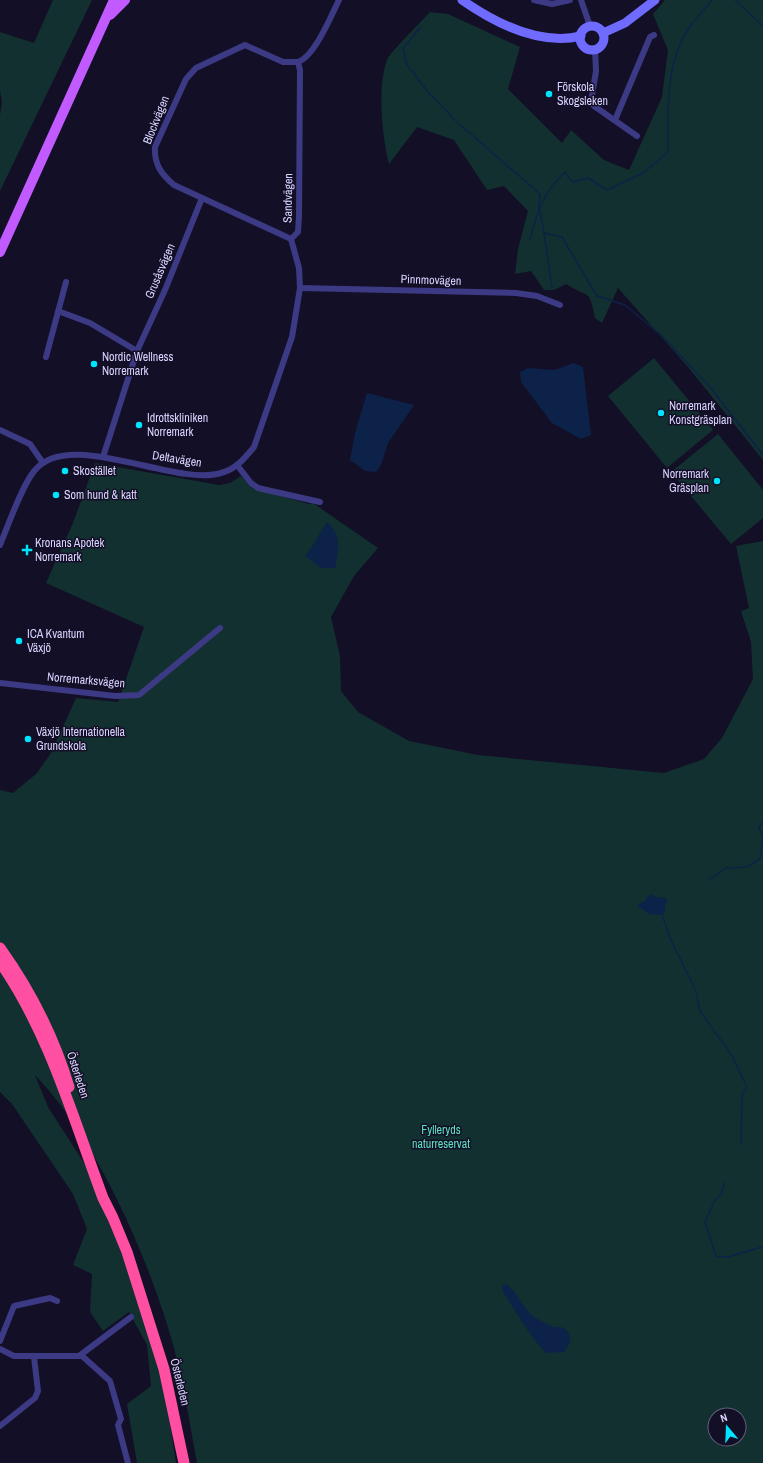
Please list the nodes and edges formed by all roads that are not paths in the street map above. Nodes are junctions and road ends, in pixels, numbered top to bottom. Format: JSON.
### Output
{"nodes":[{"id":1,"x":108,"y":0,"type":"edge"},
{"id":2,"x":114,"y":0,"type":"edge"},
{"id":3,"x":125,"y":0,"type":"edge"},
{"id":4,"x":339,"y":0,"type":"edge"},
{"id":5,"x":462,"y":0,"type":"edge"},
{"id":6,"x":534,"y":0,"type":"edge"},
{"id":7,"x":570,"y":0,"type":"edge"},
{"id":8,"x":581,"y":0,"type":"edge"},
{"id":9,"x":655,"y":0,"type":"edge"},
{"id":10,"x":105,"y":21,"type":"junction"},
{"id":11,"x":590,"y":26,"type":"junction"},
{"id":12,"x":603,"y":33,"type":"junction"},
{"id":13,"x":654,"y":35,"type":"dead end"},
{"id":14,"x":581,"y":36,"type":"junction"},
{"id":15,"x":595,"y":49,"type":"junction"},
{"id":16,"x":298,"y":62,"type":"junction"},
{"id":17,"x":615,"y":120,"type":"junction"},
{"id":18,"x":637,"y":136,"type":"dead end"},
{"id":19,"x":202,"y":198,"type":"junction"},
{"id":20,"x":0,"y":238,"type":"edge"},
{"id":21,"x":291,"y":239,"type":"junction"},
{"id":22,"x":0,"y":252,"type":"edge"},
{"id":23,"x":66,"y":282,"type":"dead end"},
{"id":24,"x":300,"y":288,"type":"junction"},
{"id":25,"x":560,"y":305,"type":"dead end"},
{"id":26,"x":58,"y":311,"type":"junction"},
{"id":27,"x":137,"y":351,"type":"junction"},
{"id":28,"x":46,"y":357,"type":"dead end"},
{"id":29,"x":0,"y":430,"type":"edge"},
{"id":30,"x":103,"y":457,"type":"junction"},
{"id":31,"x":44,"y":464,"type":"junction"},
{"id":32,"x":237,"y":465,"type":"junction"},
{"id":33,"x":320,"y":502,"type":"dead end"},
{"id":34,"x":0,"y":545,"type":"edge"},
{"id":35,"x":220,"y":628,"type":"dead end"},
{"id":36,"x":0,"y":683,"type":"edge"},
{"id":37,"x":0,"y":948,"type":"edge"},
{"id":38,"x":0,"y":962,"type":"edge"},
{"id":39,"x":113,"y":1218,"type":"junction"},
{"id":40,"x":57,"y":1301,"type":"dead end"},
{"id":41,"x":131,"y":1317,"type":"dead end"},
{"id":42,"x":0,"y":1341,"type":"edge"},
{"id":43,"x":0,"y":1349,"type":"edge"},
{"id":44,"x":81,"y":1354,"type":"junction"},
{"id":45,"x":34,"y":1357,"type":"junction"},
{"id":46,"x":0,"y":1426,"type":"edge"},
{"id":47,"x":128,"y":1463,"type":"edge"},
{"id":48,"x":184,"y":1463,"type":"edge"}],
"edges":[{"from":1,"to":20,"type":"main road"},
{"from":2,"to":10,"type":"main road"},
{"from":3,"to":10,"type":"main road"},
{"from":4,"to":16,"type":"street"},
{"from":5,"to":14,"type":"street"},
{"from":6,"to":7,"type":"street"},
{"from":8,"to":11,"type":"street"},
{"from":9,"to":12,"type":"street"},
{"from":10,"to":22,"type":"main road"},
{"from":11,"to":12,"type":"street"},
{"from":11,"to":14,"type":"street"},
{"from":12,"to":15,"type":"street"},
{"from":13,"to":17,"type":"street"},
{"from":14,"to":15,"type":"street"},
{"from":15,"to":17,"type":"street"},
{"from":16,"to":19,"type":"street","name":"Blockvägen"},
{"from":16,"to":21,"type":"street","name":"Sandvägen"},
{"from":17,"to":18,"type":"street"},
{"from":19,"to":21,"type":"street","name":"Blockvägen"},
{"from":19,"to":27,"type":"street","name":"Grusåsvägen"},
{"from":21,"to":24,"type":"street","name":"Sandvägen"},
{"from":23,"to":26,"type":"street"},
{"from":24,"to":25,"type":"street","name":"Pinnmovägen"},
{"from":24,"to":32,"type":"street","name":"Sandvägen"},
{"from":26,"to":27,"type":"street"},
{"from":26,"to":28,"type":"street"},
{"from":27,"to":30,"type":"street","name":"Grusåsvägen"},
{"from":29,"to":31,"type":"street"},
{"from":30,"to":31,"type":"street","name":"Deltavägen"},
{"from":30,"to":32,"type":"street","name":"Deltavägen"},
{"from":31,"to":34,"type":"street","name":"Deltavägen"},
{"from":32,"to":33,"type":"street"},
{"from":35,"to":36,"type":"street","name":"Norremarksvägen"},
{"from":37,"to":39,"type":"highway","name":"Österleden"},
{"from":38,"to":39,"type":"highway","name":"Österleden"},
{"from":39,"to":48,"type":"highway","name":"Österleden"},
{"from":40,"to":42,"type":"street"},
{"from":41,"to":44,"type":"street"},
{"from":43,"to":45,"type":"street"},
{"from":44,"to":45,"type":"street"},
{"from":44,"to":47,"type":"street"},
{"from":45,"to":46,"type":"street"}]}
